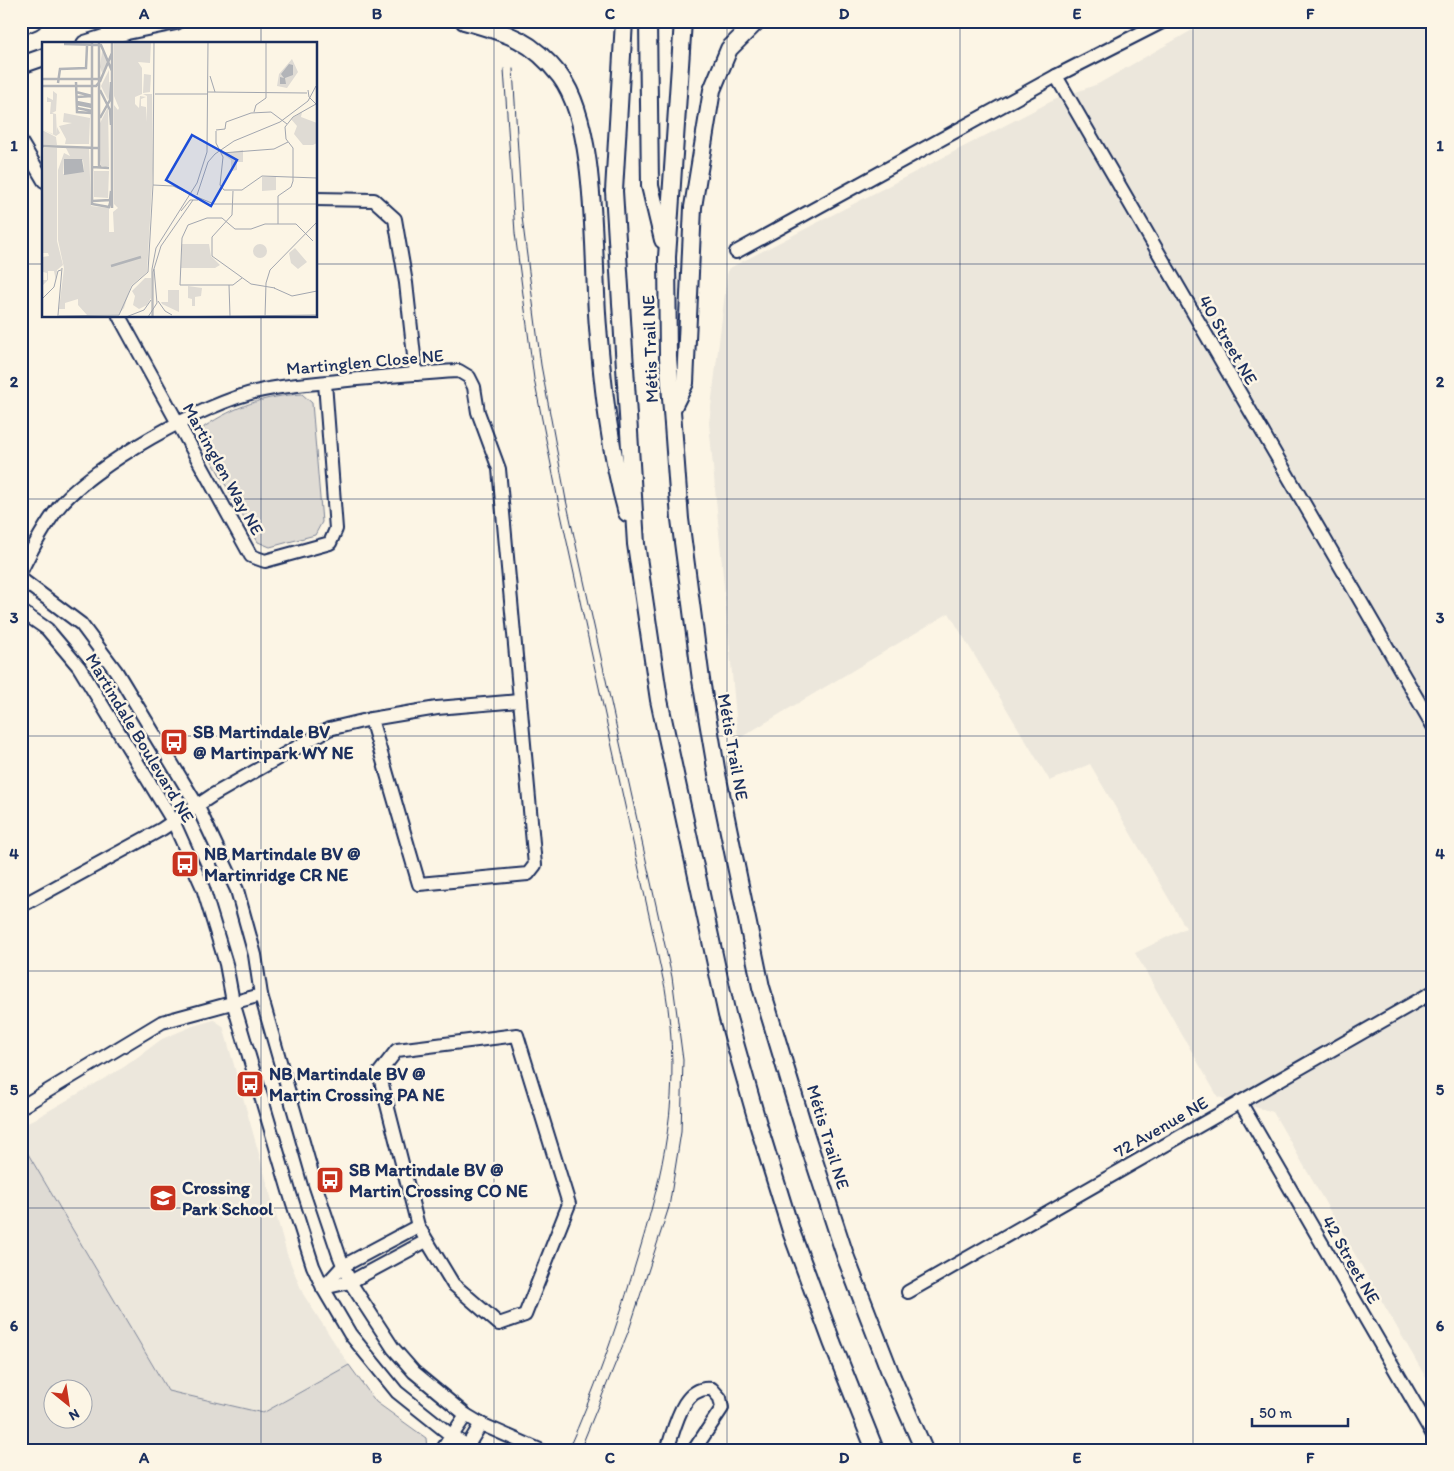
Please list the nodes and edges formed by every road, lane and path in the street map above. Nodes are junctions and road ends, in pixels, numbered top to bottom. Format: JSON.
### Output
{"nodes":[{"id":1,"x":32,"y":21,"type":"edge"},
{"id":2,"x":174,"y":21,"type":"edge"},
{"id":3,"x":464,"y":21,"type":"edge"},
{"id":4,"x":624,"y":21,"type":"edge"},
{"id":5,"x":648,"y":21,"type":"edge"},
{"id":6,"x":683,"y":21,"type":"edge"},
{"id":7,"x":757,"y":21,"type":"edge"},
{"id":8,"x":1164,"y":21,"type":"edge"},
{"id":9,"x":21,"y":26,"type":"edge"},
{"id":10,"x":91,"y":42,"type":"edge"},
{"id":11,"x":42,"y":58,"type":"edge"},
{"id":12,"x":21,"y":66,"type":"edge"},
{"id":13,"x":1056,"y":76,"type":"junction"},
{"id":14,"x":21,"y":142,"type":"edge"},
{"id":15,"x":42,"y":178,"type":"edge"},
{"id":16,"x":318,"y":199,"type":"edge"},
{"id":17,"x":736,"y":252,"type":"dead end"},
{"id":18,"x":667,"y":257,"type":"junction"},
{"id":19,"x":120,"y":318,"type":"edge"},
{"id":20,"x":416,"y":374,"type":"junction"},
{"id":21,"x":325,"y":382,"type":"junction"},
{"id":22,"x":673,"y":407,"type":"junction"},
{"id":23,"x":178,"y":424,"type":"junction"},
{"id":24,"x":636,"y":544,"type":"junction"},
{"id":25,"x":21,"y":571,"type":"edge"},
{"id":26,"x":21,"y":579,"type":"edge"},
{"id":27,"x":21,"y":611,"type":"edge"},
{"id":28,"x":519,"y":701,"type":"junction"},
{"id":29,"x":371,"y":719,"type":"junction"},
{"id":30,"x":1433,"y":726,"type":"edge"},
{"id":31,"x":197,"y":805,"type":"junction"},
{"id":32,"x":173,"y":821,"type":"junction"},
{"id":33,"x":21,"y":906,"type":"edge"},
{"id":34,"x":1433,"y":992,"type":"edge"},
{"id":35,"x":260,"y":995,"type":"junction"},
{"id":36,"x":233,"y":1002,"type":"junction"},
{"id":37,"x":1240,"y":1102,"type":"junction"},
{"id":38,"x":21,"y":1107,"type":"edge"},
{"id":39,"x":418,"y":1226,"type":"junction"},
{"id":40,"x":426,"y":1241,"type":"junction"},
{"id":41,"x":343,"y":1266,"type":"junction"},
{"id":42,"x":350,"y":1282,"type":"junction"},
{"id":43,"x":323,"y":1288,"type":"junction"},
{"id":44,"x":908,"y":1292,"type":"dead end"},
{"id":45,"x":466,"y":1415,"type":"junction"},
{"id":46,"x":480,"y":1424,"type":"junction"},
{"id":47,"x":1433,"y":1435,"type":"edge"},
{"id":48,"x":452,"y":1436,"type":"junction"},
{"id":49,"x":469,"y":1449,"type":"edge"},
{"id":50,"x":442,"y":1450,"type":"edge"},
{"id":51,"x":540,"y":1450,"type":"edge"},
{"id":52,"x":667,"y":1450,"type":"edge"},
{"id":53,"x":694,"y":1450,"type":"edge"},
{"id":54,"x":875,"y":1450,"type":"edge"},
{"id":55,"x":924,"y":1450,"type":"edge"}],
"edges":[{"from":1,"to":9,"type":"main road"},
{"from":2,"to":10,"type":"main road"},
{"from":3,"to":24,"type":"main road"},
{"from":4,"to":24,"type":"main road","name":"Métis Trail NE"},
{"from":5,"to":18,"type":"main road"},
{"from":6,"to":18,"type":"main road","name":"Métis Trail NE"},
{"from":7,"to":22,"type":"main road"},
{"from":8,"to":13,"type":"street"},
{"from":11,"to":12,"type":"main road"},
{"from":13,"to":17,"type":"street"},
{"from":13,"to":30,"type":"street","name":"40 Street NE"},
{"from":14,"to":15,"type":"street"},
{"from":16,"to":20,"type":"street"},
{"from":18,"to":22,"type":"main road","name":"Métis Trail NE"},
{"from":19,"to":23,"type":"street","name":"Martinglen Way NE"},
{"from":20,"to":21,"type":"street","name":"Martinglen Close NE"},
{"from":20,"to":28,"type":"street","name":"Martinglen Close NE"},
{"from":21,"to":23,"type":"street","name":"Martinglen Close NE"},
{"from":21,"to":23,"type":"street","name":"Martinglen Way NE"},
{"from":22,"to":55,"type":"main road","name":"Métis Trail NE"},
{"from":23,"to":25,"type":"street","name":"Martinglen Close NE"},
{"from":24,"to":54,"type":"main road","name":"Métis Trail NE"},
{"from":26,"to":31,"type":"street","name":"Martindale Boulevard NE"},
{"from":27,"to":32,"type":"street","name":"Martindale Boulevard NE"},
{"from":28,"to":29,"type":"street"},
{"from":28,"to":29,"type":"street"},
{"from":29,"to":31,"type":"street"},
{"from":31,"to":32,"type":"street"},
{"from":31,"to":35,"type":"street","name":"Martindale Boulevard NE"},
{"from":32,"to":33,"type":"street"},
{"from":32,"to":36,"type":"street","name":"Martindale Boulevard NE"},
{"from":34,"to":37,"type":"street","name":"72 Avenue NE"},
{"from":35,"to":36,"type":"street"},
{"from":35,"to":41,"type":"street","name":"Martindale Boulevard NE"},
{"from":36,"to":38,"type":"street"},
{"from":36,"to":43,"type":"street","name":"Martindale Boulevard NE"},
{"from":37,"to":44,"type":"street","name":"72 Avenue NE"},
{"from":37,"to":47,"type":"street","name":"42 Street NE"},
{"from":39,"to":40,"type":"street"},
{"from":39,"to":40,"type":"street"},
{"from":39,"to":41,"type":"street"},
{"from":40,"to":42,"type":"street"},
{"from":41,"to":42,"type":"street","name":"Martindale Boulevard NE"},
{"from":41,"to":43,"type":"street"},
{"from":42,"to":43,"type":"street"},
{"from":42,"to":45,"type":"street","name":"Martindale Boulevard NE"},
{"from":43,"to":48,"type":"street","name":"Martindale Boulevard NE"},
{"from":45,"to":46,"type":"street","name":"Martindale Boulevard NE"},
{"from":45,"to":48,"type":"street"},
{"from":46,"to":49,"type":"street"},
{"from":46,"to":51,"type":"street","name":"Martindale Boulevard NE"},
{"from":48,"to":49,"type":"street","name":"Martindale Boulevard NE"},
{"from":48,"to":50,"type":"street"},
{"from":52,"to":53,"type":"street"}]}
